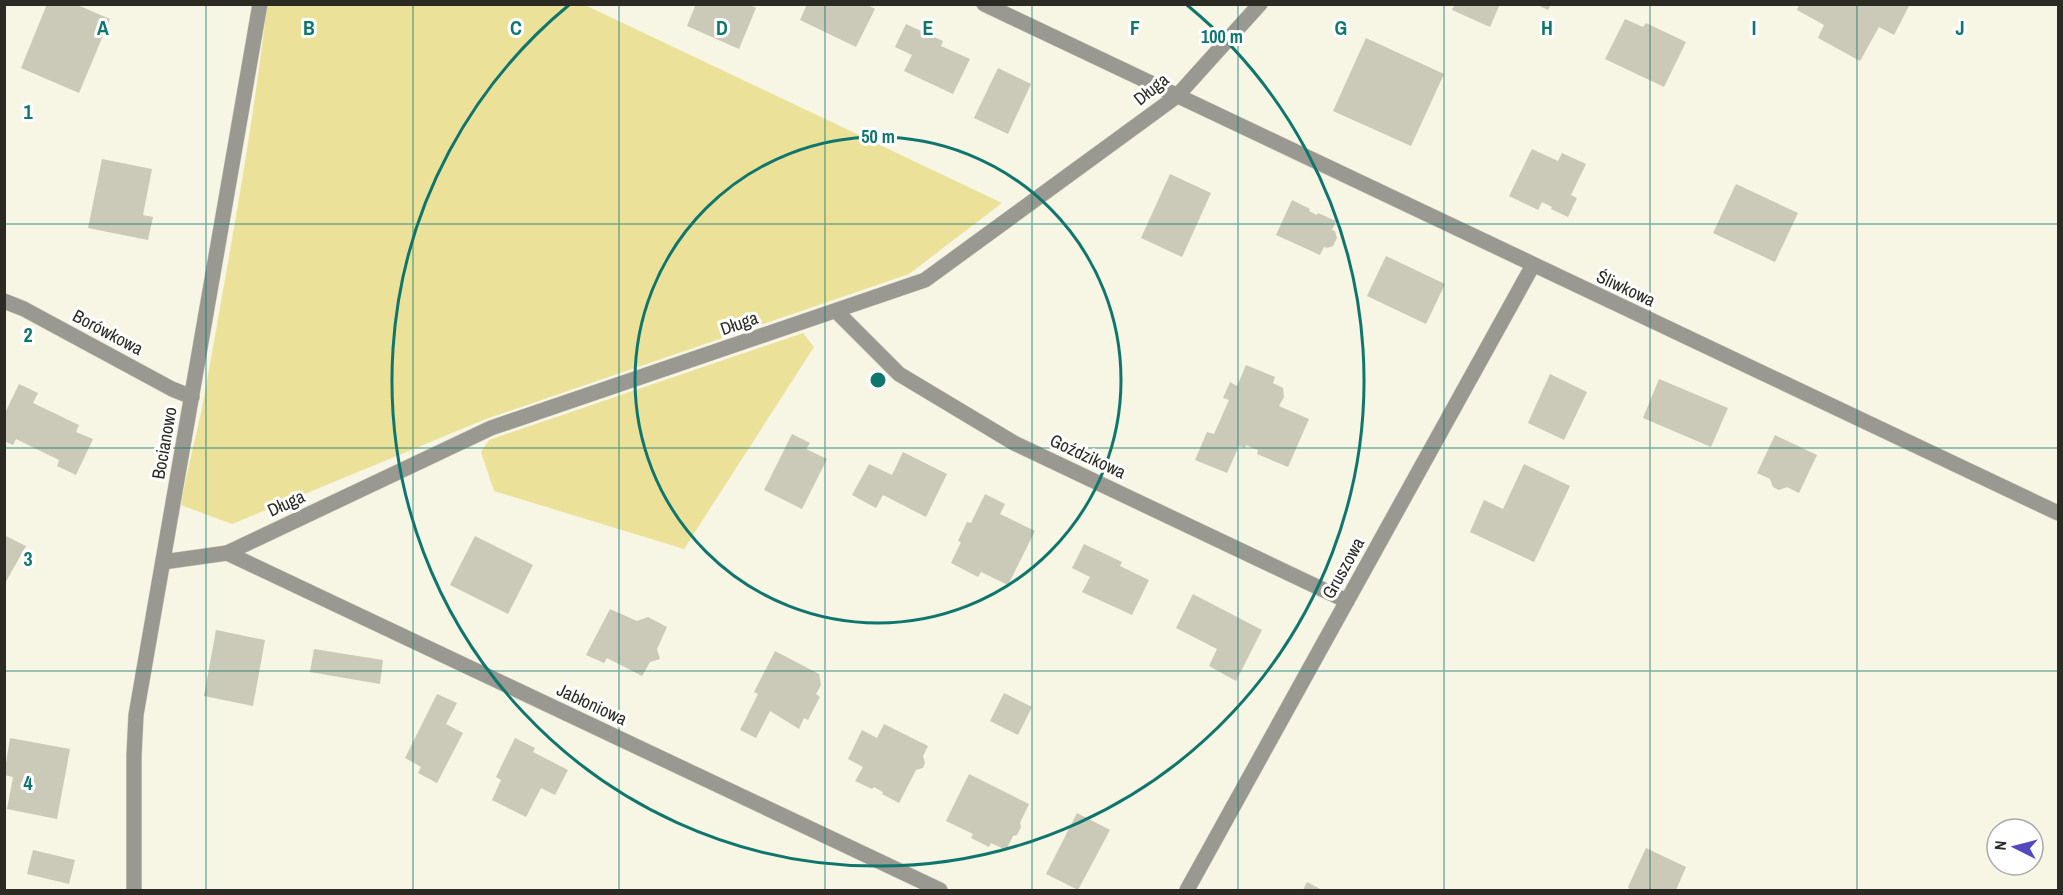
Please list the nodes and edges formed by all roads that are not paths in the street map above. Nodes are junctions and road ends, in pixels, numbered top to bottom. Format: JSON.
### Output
{"nodes":[{"id":1,"x":260,"y":4,"type":"edge"},
{"id":2,"x":984,"y":4,"type":"edge"},
{"id":3,"x":1260,"y":4,"type":"edge"},
{"id":4,"x":1177,"y":96,"type":"junction"},
{"id":5,"x":1533,"y":265,"type":"junction"},
{"id":6,"x":4,"y":301,"type":"edge"},
{"id":7,"x":836,"y":311,"type":"junction"},
{"id":8,"x":192,"y":396,"type":"junction"},
{"id":9,"x":2058,"y":513,"type":"edge"},
{"id":10,"x":227,"y":553,"type":"junction"},
{"id":11,"x":163,"y":562,"type":"junction"},
{"id":12,"x":1347,"y":601,"type":"junction"},
{"id":13,"x":134,"y":891,"type":"edge"},
{"id":14,"x":940,"y":891,"type":"edge"},
{"id":15,"x":1187,"y":891,"type":"edge"}],
"edges":[{"from":1,"to":8,"type":"street","name":"Bocianowo"},
{"from":2,"to":4,"type":"street","name":"Śliwkowa"},
{"from":3,"to":4,"type":"street","name":"Długa"},
{"from":4,"to":5,"type":"street","name":"Śliwkowa"},
{"from":4,"to":7,"type":"street","name":"Długa"},
{"from":5,"to":9,"type":"street","name":"Śliwkowa"},
{"from":5,"to":12,"type":"street","name":"Gruszowa"},
{"from":6,"to":8,"type":"street","name":"Borówkowa"},
{"from":7,"to":10,"type":"street","name":"Długa"},
{"from":7,"to":12,"type":"street","name":"Goździkowa"},
{"from":8,"to":11,"type":"street","name":"Bocianowo"},
{"from":10,"to":11,"type":"street","name":"Długa"},
{"from":10,"to":14,"type":"street","name":"Jabłoniowa"},
{"from":11,"to":13,"type":"street","name":"Bocianowo"},
{"from":12,"to":15,"type":"street","name":"Gruszowa"}]}
